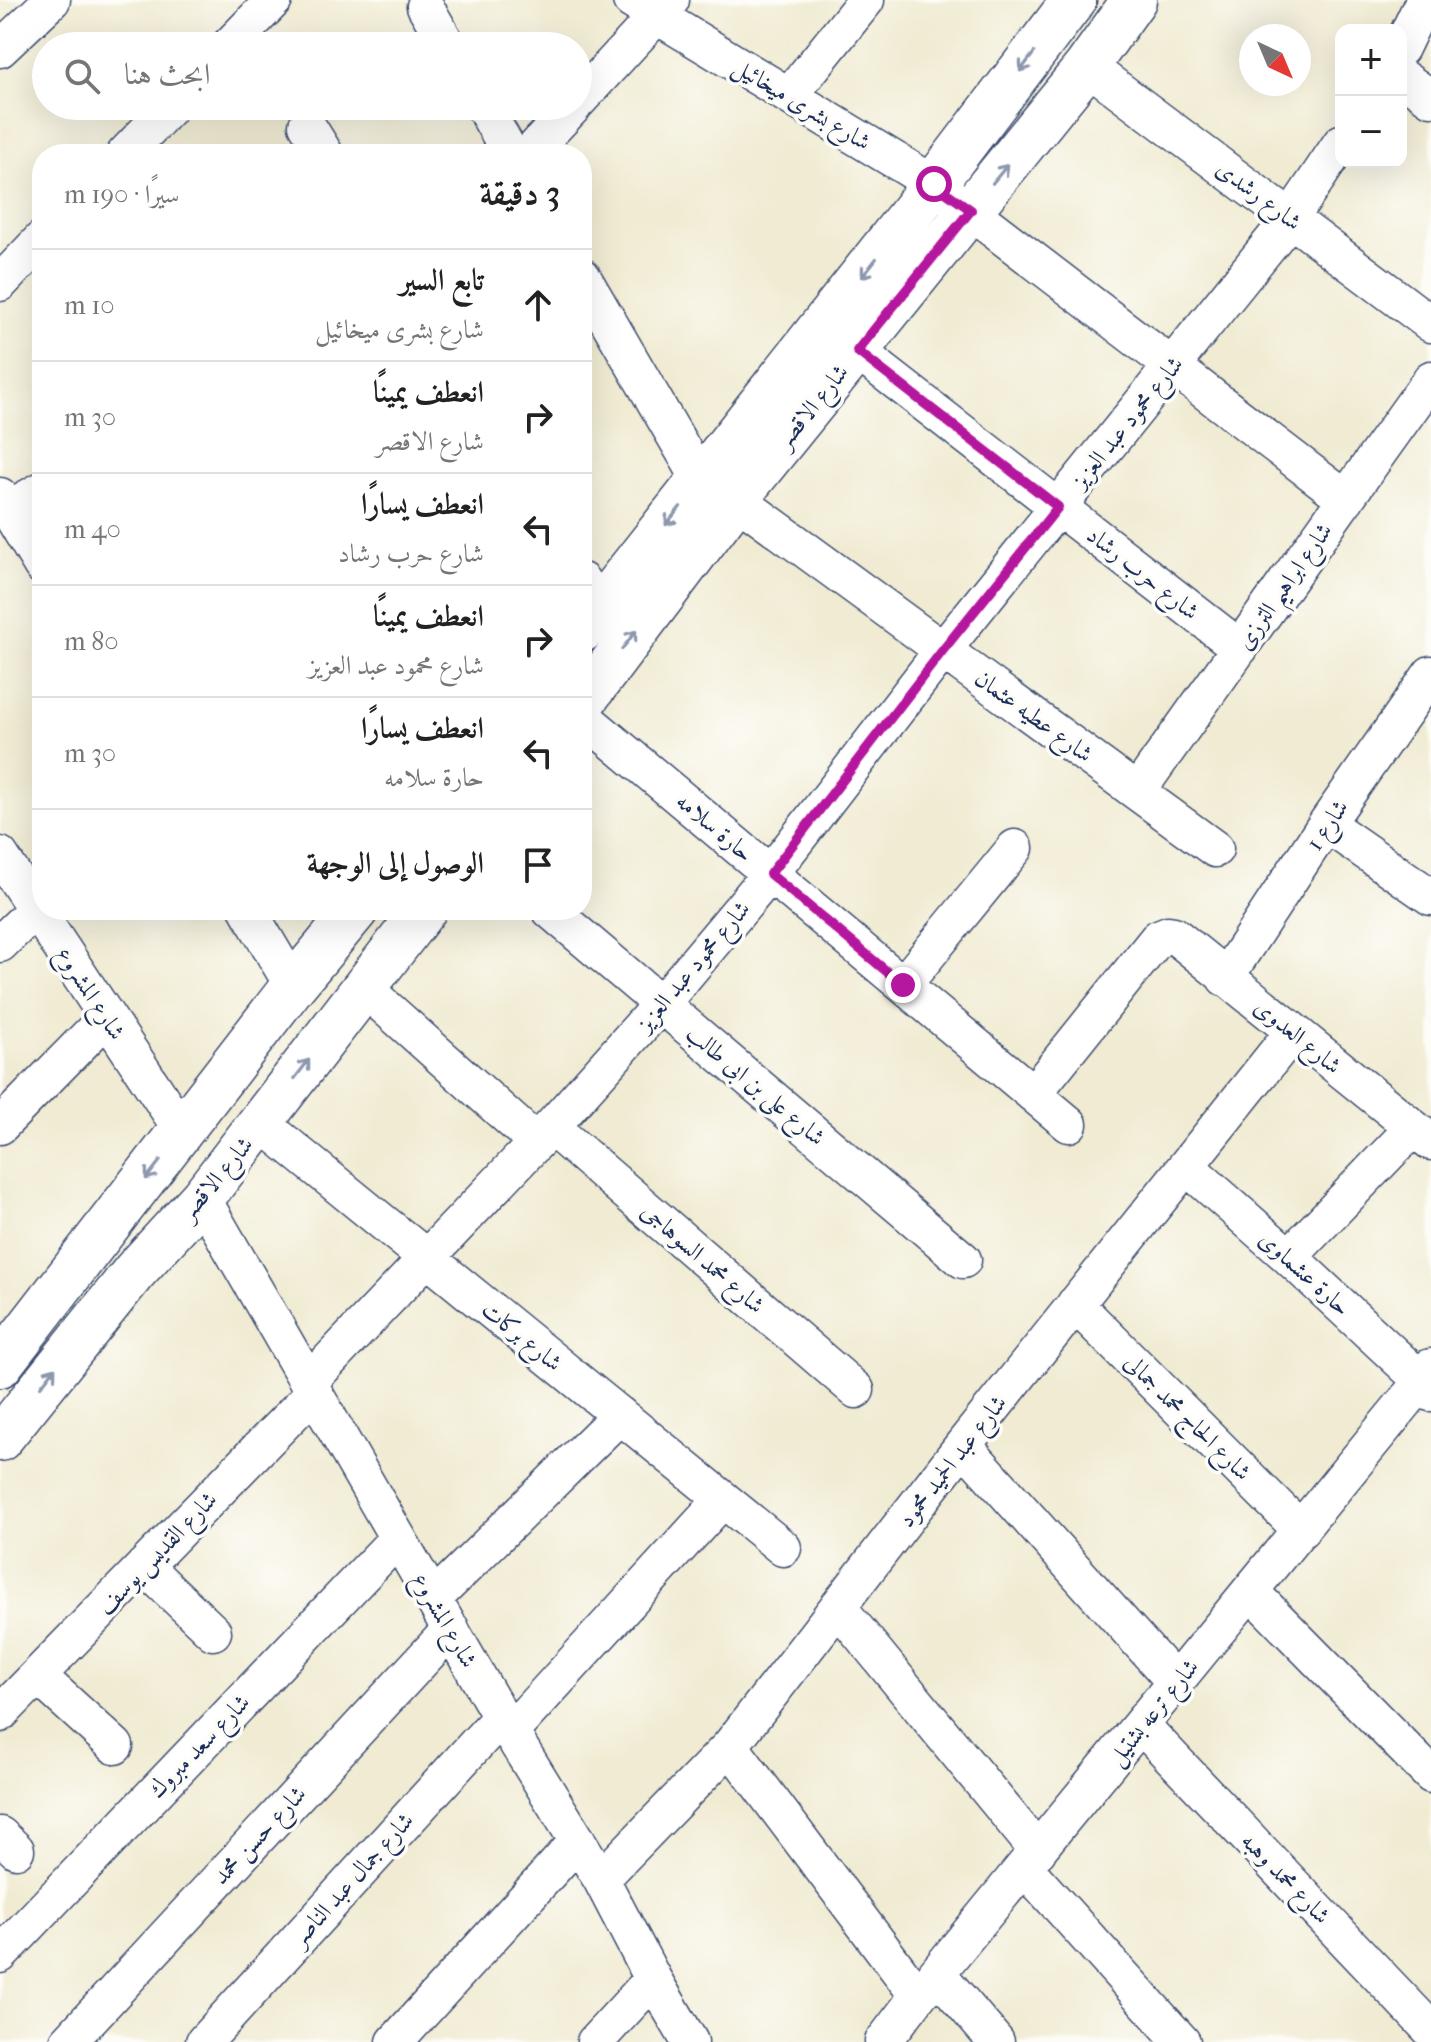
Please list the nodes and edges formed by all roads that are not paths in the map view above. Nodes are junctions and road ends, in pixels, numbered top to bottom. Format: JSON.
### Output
{"nodes":[{"id":1,"x":52,"y":0,"type":"edge"},
{"id":2,"x":274,"y":0,"type":"edge"},
{"id":3,"x":866,"y":0,"type":"edge"},
{"id":4,"x":1074,"y":0,"type":"edge"},
{"id":5,"x":1134,"y":0,"type":"edge"},
{"id":6,"x":1424,"y":0,"type":"edge"},
{"id":7,"x":425,"y":6,"type":"dead end"},
{"id":8,"x":653,"y":6,"type":"edge"},
{"id":9,"x":243,"y":32,"type":"edge"},
{"id":10,"x":440,"y":32,"type":"edge"},
{"id":11,"x":1407,"y":35,"type":"edge"},
{"id":12,"x":0,"y":49,"type":"edge"},
{"id":13,"x":1087,"y":66,"type":"junction"},
{"id":14,"x":1407,"y":81,"type":"edge"},
{"id":15,"x":592,"y":83,"type":"edge"},
{"id":16,"x":789,"y":96,"type":"junction"},
{"id":17,"x":1431,"y":98,"type":"edge"},
{"id":18,"x":158,"y":120,"type":"edge"},
{"id":19,"x":491,"y":120,"type":"edge"},
{"id":20,"x":561,"y":120,"type":"edge"},
{"id":21,"x":135,"y":144,"type":"edge"},
{"id":22,"x":505,"y":144,"type":"edge"},
{"id":23,"x":538,"y":144,"type":"edge"},
{"id":24,"x":1335,"y":152,"type":"edge"},
{"id":25,"x":934,"y":184,"type":"junction"},
{"id":26,"x":971,"y":210,"type":"junction"},
{"id":27,"x":1290,"y":219,"type":"junction"},
{"id":28,"x":32,"y":249,"type":"edge"},
{"id":29,"x":0,"y":283,"type":"edge"},
{"id":30,"x":592,"y":292,"type":"edge"},
{"id":31,"x":1431,"y":324,"type":"edge"},
{"id":32,"x":857,"y":351,"type":"junction"},
{"id":33,"x":1173,"y":365,"type":"junction"},
{"id":34,"x":1431,"y":379,"type":"edge"},
{"id":35,"x":719,"y":490,"type":"junction"},
{"id":36,"x":32,"y":493,"type":"edge"},
{"id":37,"x":1346,"y":499,"type":"junction"},
{"id":38,"x":4,"y":502,"type":"edge"},
{"id":39,"x":1058,"y":507,"type":"junction"},
{"id":40,"x":32,"y":549,"type":"edge"},
{"id":41,"x":592,"y":603,"type":"edge"},
{"id":42,"x":1240,"y":648,"type":"junction"},
{"id":43,"x":943,"y":650,"type":"junction"},
{"id":44,"x":1429,"y":679,"type":"edge"},
{"id":45,"x":592,"y":687,"type":"edge"},
{"id":46,"x":592,"y":724,"type":"edge"},
{"id":47,"x":1137,"y":792,"type":"junction"},
{"id":48,"x":1326,"y":824,"type":"junction"},
{"id":49,"x":1015,"y":848,"type":"dead end"},
{"id":50,"x":1215,"y":849,"type":"dead end"},
{"id":51,"x":0,"y":855,"type":"edge"},
{"id":52,"x":770,"y":874,"type":"junction"},
{"id":53,"x":1431,"y":897,"type":"edge"},
{"id":54,"x":32,"y":903,"type":"edge"},
{"id":55,"x":32,"y":913,"type":"edge"},
{"id":56,"x":43,"y":920,"type":"edge"},
{"id":57,"x":254,"y":920,"type":"edge"},
{"id":58,"x":348,"y":920,"type":"edge"},
{"id":59,"x":416,"y":920,"type":"edge"},
{"id":60,"x":562,"y":920,"type":"edge"},
{"id":61,"x":0,"y":944,"type":"edge"},
{"id":62,"x":1225,"y":978,"type":"junction"},
{"id":63,"x":903,"y":985,"type":"junction"},
{"id":64,"x":293,"y":986,"type":"junction"},
{"id":65,"x":364,"y":988,"type":"junction"},
{"id":66,"x":661,"y":1004,"type":"junction"},
{"id":67,"x":107,"y":1017,"type":"junction"},
{"id":68,"x":1293,"y":1032,"type":"junction"},
{"id":69,"x":1033,"y":1094,"type":"junction"},
{"id":70,"x":261,"y":1123,"type":"junction"},
{"id":71,"x":1069,"y":1124,"type":"dead end"},
{"id":72,"x":0,"y":1126,"type":"edge"},
{"id":73,"x":183,"y":1132,"type":"junction"},
{"id":74,"x":544,"y":1134,"type":"junction"},
{"id":75,"x":1422,"y":1135,"type":"edge"},
{"id":76,"x":1186,"y":1166,"type":"junction"},
{"id":77,"x":202,"y":1198,"type":"junction"},
{"id":78,"x":1289,"y":1257,"type":"junction"},
{"id":79,"x":427,"y":1258,"type":"junction"},
{"id":80,"x":963,"y":1260,"type":"dead end"},
{"id":81,"x":1075,"y":1304,"type":"junction"},
{"id":82,"x":0,"y":1365,"type":"edge"},
{"id":83,"x":1428,"y":1380,"type":"edge"},
{"id":84,"x":311,"y":1387,"type":"junction"},
{"id":85,"x":856,"y":1390,"type":"dead end"},
{"id":86,"x":620,"y":1415,"type":"junction"},
{"id":87,"x":0,"y":1439,"type":"edge"},
{"id":88,"x":963,"y":1445,"type":"junction"},
{"id":89,"x":723,"y":1499,"type":"junction"},
{"id":90,"x":1301,"y":1530,"type":"junction"},
{"id":91,"x":398,"y":1538,"type":"junction"},
{"id":92,"x":783,"y":1548,"type":"dead end"},
{"id":93,"x":144,"y":1566,"type":"junction"},
{"id":94,"x":1251,"y":1592,"type":"junction"},
{"id":95,"x":839,"y":1608,"type":"junction"},
{"id":96,"x":442,"y":1614,"type":"junction"},
{"id":97,"x":213,"y":1632,"type":"dead end"},
{"id":98,"x":38,"y":1676,"type":"junction"},
{"id":99,"x":1176,"y":1683,"type":"junction"},
{"id":100,"x":0,"y":1714,"type":"edge"},
{"id":101,"x":506,"y":1724,"type":"junction"},
{"id":102,"x":1141,"y":1725,"type":"junction"},
{"id":103,"x":115,"y":1746,"type":"dead end"},
{"id":104,"x":730,"y":1746,"type":"junction"},
{"id":105,"x":1431,"y":1775,"type":"edge"},
{"id":106,"x":578,"y":1841,"type":"junction"},
{"id":107,"x":1031,"y":1859,"type":"junction"},
{"id":108,"x":601,"y":1879,"type":"junction"},
{"id":109,"x":0,"y":1955,"type":"edge"},
{"id":110,"x":653,"y":1979,"type":"junction"},
{"id":111,"x":927,"y":1984,"type":"junction"},
{"id":112,"x":1431,"y":2030,"type":"edge"},
{"id":113,"x":68,"y":2042,"type":"edge"},
{"id":114,"x":204,"y":2042,"type":"edge"},
{"id":115,"x":395,"y":2042,"type":"edge"},
{"id":116,"x":595,"y":2042,"type":"edge"},
{"id":117,"x":690,"y":2042,"type":"edge"},
{"id":118,"x":883,"y":2042,"type":"edge"},
{"id":119,"x":996,"y":2042,"type":"edge"},
{"id":120,"x":1182,"y":2042,"type":"edge"}],
"edges":[{"from":1,"to":12,"type":"street"},
{"from":2,"to":9,"type":"street"},
{"from":3,"to":16,"type":"street"},
{"from":4,"to":25,"type":"street","name":"شارع الاقصر","one_way":true},
{"from":5,"to":13,"type":"street","name":"شارع الاقصر"},
{"from":6,"to":11,"type":"street"},
{"from":7,"to":10,"type":"street"},
{"from":8,"to":15,"type":"street"},
{"from":8,"to":16,"type":"street","name":"شارع بشرى ميخائيل"},
{"from":26,"to":13,"type":"street","name":"شارع الاقصر","one_way":true},
{"from":13,"to":27,"type":"street","name":"شارع رشدى"},
{"from":14,"to":17,"type":"street"},
{"from":16,"to":25,"type":"street","name":"شارع بشرى ميخائيل"},
{"from":18,"to":21,"type":"street"},
{"from":19,"to":22,"type":"street"},
{"from":20,"to":23,"type":"street"},
{"from":24,"to":27,"type":"street","name":"شارع محمود عبد العزيز"},
{"from":25,"to":26,"type":"street","name":"شارع بشرى ميخائيل"},
{"from":25,"to":35,"type":"street","name":"شارع الاقصر","one_way":true},
{"from":26,"to":32,"type":"street","name":"شارع الاقصر"},
{"from":26,"to":33,"type":"street","name":"شارع بشرى ميخائيل"},
{"from":27,"to":31,"type":"street","name":"شارع رشدى"},
{"from":27,"to":33,"type":"street","name":"شارع محمود عبد العزيز"},
{"from":28,"to":29,"type":"street"},
{"from":30,"to":35,"type":"street"},
{"from":32,"to":35,"type":"street","name":"شارع الاقصر"},
{"from":32,"to":39,"type":"street","name":"شارع حرب رشاد"},
{"from":33,"to":37,"type":"street","name":"شارع بشرى ميخائيل"},
{"from":33,"to":39,"type":"street","name":"شارع محمود عبد العزيز"},
{"from":34,"to":37,"type":"street","name":"شارع ابراهيم الترزى"},
{"from":35,"to":41,"type":"street","name":"شارع الاقصر","one_way":true},
{"from":35,"to":43,"type":"street","name":"شارع عطيه عثمان"},
{"from":45,"to":35,"type":"street","name":"شارع الاقصر","one_way":true},
{"from":36,"to":38,"type":"street"},
{"from":37,"to":42,"type":"street","name":"شارع ابراهيم الترزى"},
{"from":38,"to":40,"type":"street"},
{"from":39,"to":42,"type":"street","name":"شارع حرب رشاد"},
{"from":39,"to":43,"type":"street","name":"شارع محمود عبد العزيز"},
{"from":42,"to":47,"type":"street","name":"شارع ابراهيم الترزى"},
{"from":43,"to":47,"type":"street","name":"شارع عطيه عثمان"},
{"from":43,"to":52,"type":"street","name":"شارع محمود عبد العزيز"},
{"from":44,"to":48,"type":"street","name":"شارع 1"},
{"from":46,"to":52,"type":"street","name":"حارة سلامه"},
{"from":47,"to":50,"type":"street","name":"شارع عطيه عثمان"},
{"from":48,"to":53,"type":"street"},
{"from":48,"to":62,"type":"street","name":"شارع 1"},
{"from":49,"to":63,"type":"street"},
{"from":51,"to":54,"type":"street","name":"شارع المشروع"},
{"from":52,"to":63,"type":"street","name":"حارة سلامه"},
{"from":52,"to":66,"type":"street","name":"شارع محمود عبد العزيز"},
{"from":55,"to":61,"type":"street"},
{"from":56,"to":67,"type":"street","name":"شارع المشروع"},
{"from":57,"to":64,"type":"street"},
{"from":58,"to":64,"type":"street"},
{"from":59,"to":65,"type":"street","name":"شارع الاقصر"},
{"from":60,"to":66,"type":"street","name":"شارع على بن ابى طالب"},
{"from":62,"to":68,"type":"street","name":"شارع العدوى"},
{"from":62,"to":69,"type":"street","name":"شارع العدوى"},
{"from":63,"to":69,"type":"street","name":"حارة سلامه"},
{"from":64,"to":73,"type":"street"},
{"from":70,"to":65,"type":"street","name":"شارع الاقصر","one_way":true},
{"from":65,"to":74,"type":"street","name":"شارع محمد السوهاجى"},
{"from":66,"to":74,"type":"street","name":"شارع محمود عبد العزيز"},
{"from":66,"to":80,"type":"street","name":"شارع على بن ابى طالب"},
{"from":67,"to":72,"type":"street"},
{"from":67,"to":73,"type":"street","name":"شارع المشروع"},
{"from":68,"to":75,"type":"street","name":"شارع العدوى"},
{"from":68,"to":76,"type":"street","name":"شارع عبد الحميد محمود"},
{"from":69,"to":71,"type":"street","name":"حارة سلامه"},
{"from":70,"to":77,"type":"street","name":"شارع الاقصر"},
{"from":70,"to":79,"type":"street","name":"شارع بركات"},
{"from":73,"to":82,"type":"street","one_way":true},
{"from":74,"to":79,"type":"street","name":"شارع محمود عبد العزيز"},
{"from":74,"to":85,"type":"street","name":"شارع محمد السوهاجى"},
{"from":75,"to":78,"type":"street"},
{"from":76,"to":78,"type":"street","name":"حارة عشماوى"},
{"from":76,"to":81,"type":"street","name":"شارع عبد الحميد محمود"},
{"from":77,"to":84,"type":"street","name":"شارع المشروع"},
{"from":87,"to":77,"type":"street","name":"شارع الاقصر","one_way":true},
{"from":78,"to":83,"type":"street","name":"حارة عشماوى"},
{"from":79,"to":84,"type":"street","name":"شارع محمود عبد العزيز"},
{"from":79,"to":86,"type":"street","name":"شارع بركات"},
{"from":81,"to":88,"type":"street","name":"شارع عبد الحميد محمود"},
{"from":81,"to":90,"type":"street","name":"شارع الحاج محمد جمالى"},
{"from":83,"to":90,"type":"street","name":"شارع ترعه بشتيل"},
{"from":84,"to":91,"type":"street","name":"شارع المشروع"},
{"from":84,"to":93,"type":"street","name":"شارع القديس يوسف"},
{"from":86,"to":89,"type":"street","name":"شارع بركات"},
{"from":86,"to":96,"type":"street","name":"شارع حسن محمد"},
{"from":88,"to":95,"type":"street","name":"شارع عبد الحميد محمود"},
{"from":88,"to":99,"type":"street"},
{"from":89,"to":92,"type":"street","name":"شارع بركات"},
{"from":89,"to":101,"type":"street","name":"شارع جمال عبد الناصر"},
{"from":90,"to":94,"type":"street","name":"شارع ترعه بشتيل"},
{"from":91,"to":96,"type":"street","name":"شارع المشروع"},
{"from":91,"to":109,"type":"street","name":"شارع سعد مبروك"},
{"from":93,"to":97,"type":"street"},
{"from":93,"to":98,"type":"street","name":"شارع القديس يوسف"},
{"from":94,"to":99,"type":"street","name":"شارع ترعه بشتيل"},
{"from":94,"to":105,"type":"street"},
{"from":95,"to":104,"type":"street","name":"شارع عبد الحميد محمود"},
{"from":95,"to":107,"type":"street"},
{"from":96,"to":101,"type":"street","name":"شارع المشروع"},
{"from":96,"to":113,"type":"street","name":"شارع حسن محمد"},
{"from":98,"to":100,"type":"street","name":"شارع القديس يوسف"},
{"from":98,"to":103,"type":"street"},
{"from":99,"to":102,"type":"street","name":"شارع ترعه بشتيل"},
{"from":101,"to":106,"type":"street","name":"شارع المشروع"},
{"from":101,"to":114,"type":"street","name":"شارع جمال عبد الناصر"},
{"from":102,"to":107,"type":"street","name":"شارع ترعه بشتيل"},
{"from":102,"to":112,"type":"street","name":"شارع محمد وهبه"},
{"from":104,"to":108,"type":"street","name":"شارع عبد الحميد محمود"},
{"from":104,"to":111,"type":"street"},
{"from":106,"to":108,"type":"street","name":"شارع المشروع"},
{"from":106,"to":115,"type":"street"},
{"from":107,"to":111,"type":"street","name":"شارع ترعه بشتيل"},
{"from":107,"to":120,"type":"street"},
{"from":108,"to":110,"type":"street","name":"شارع المشروع"},
{"from":110,"to":116,"type":"street"},
{"from":110,"to":117,"type":"street","name":"شارع المشروع"},
{"from":111,"to":118,"type":"street","name":"شارع ترعه بشتيل"},
{"from":111,"to":119,"type":"street"}]}
